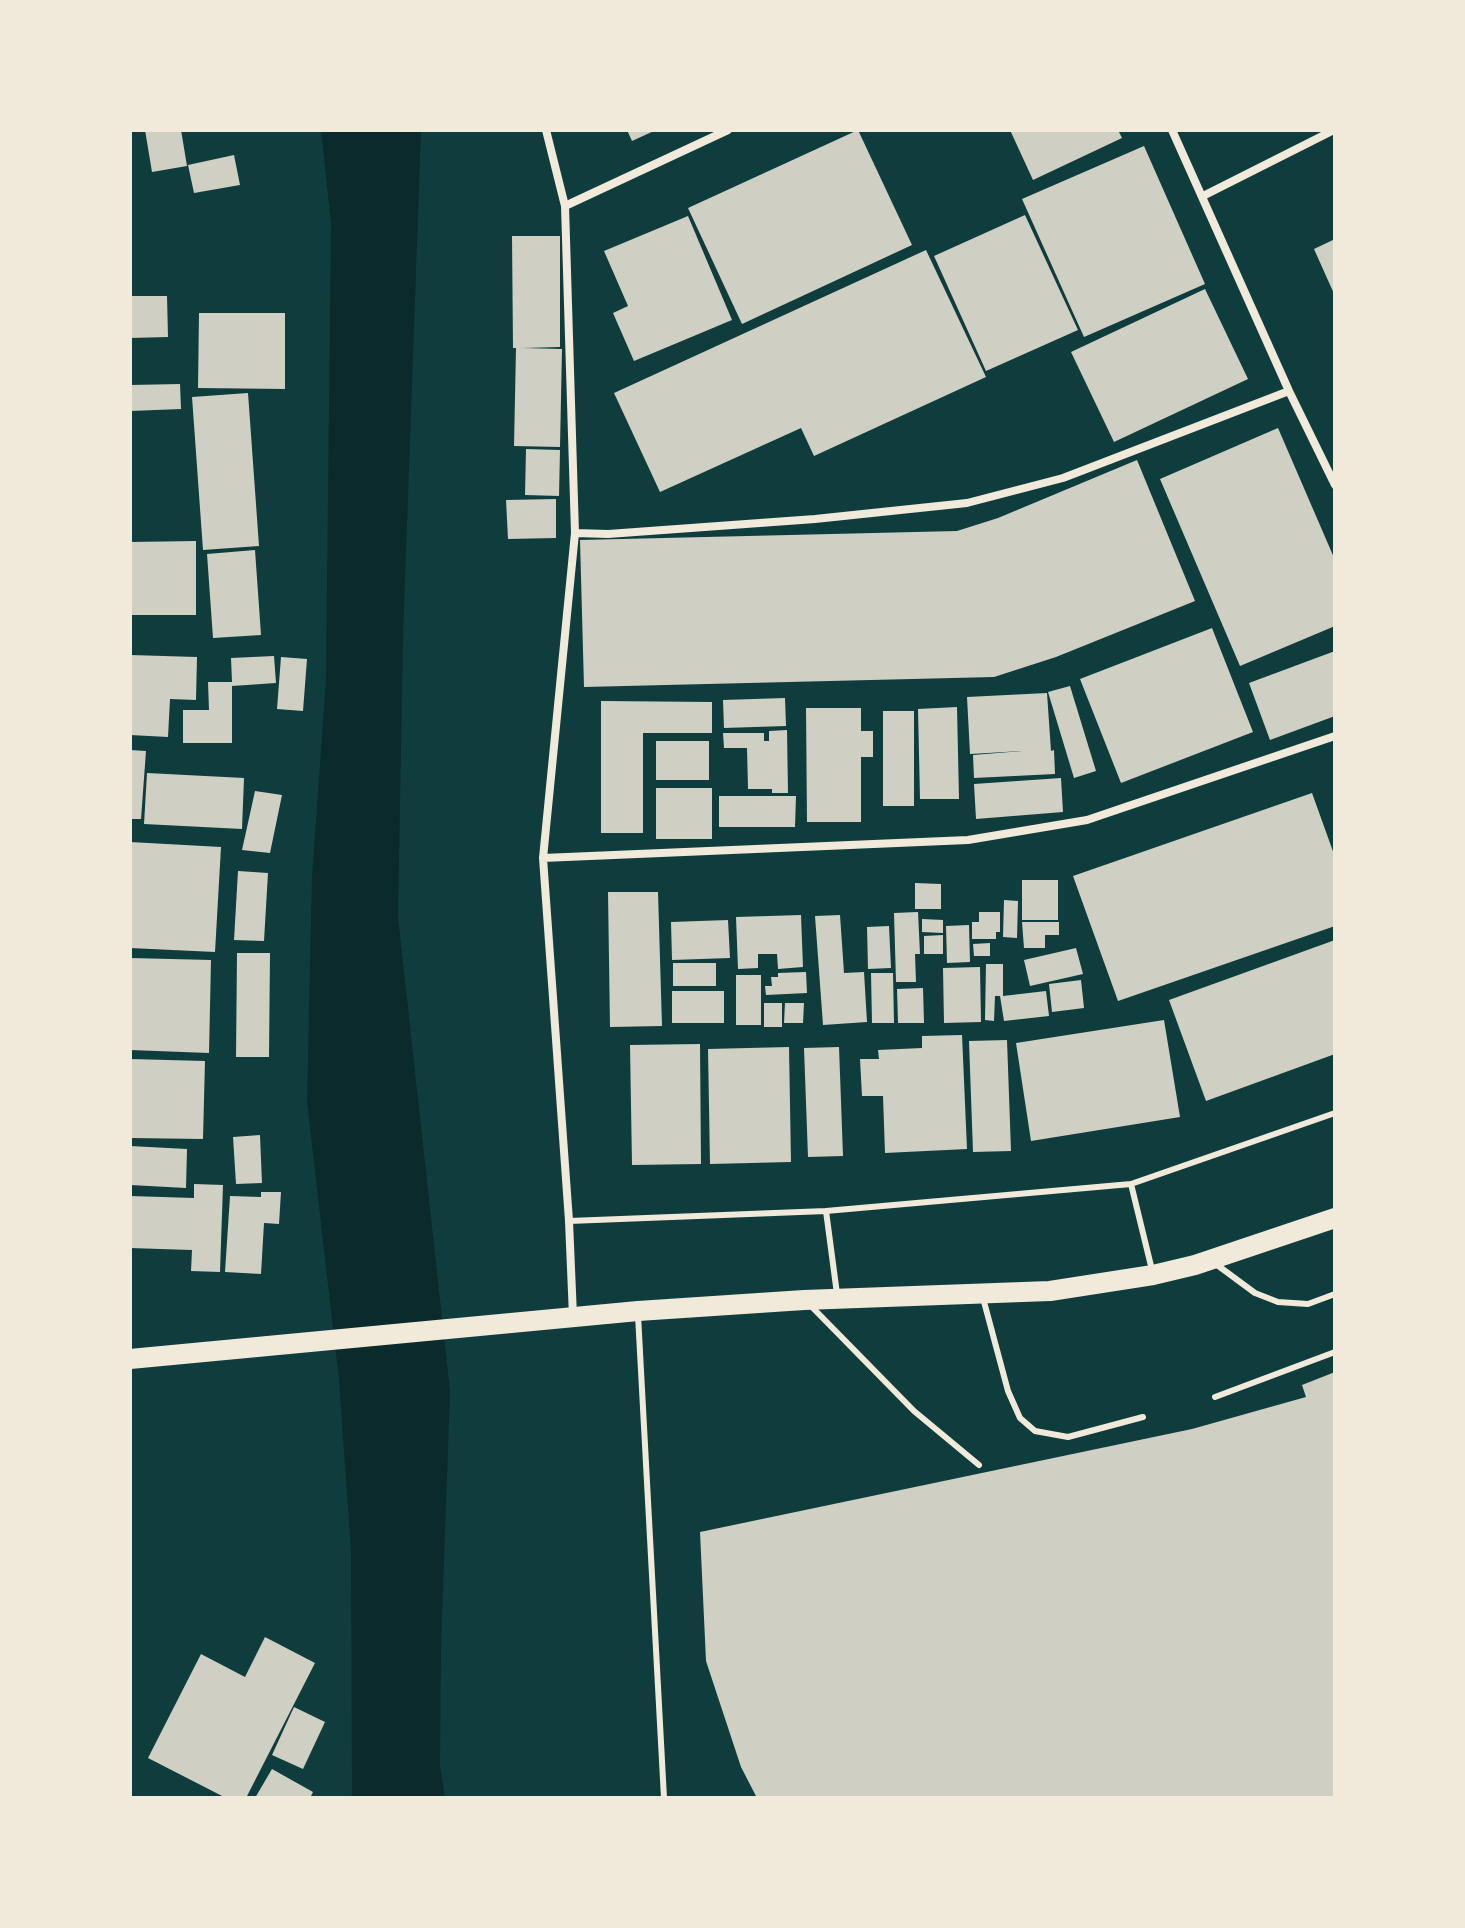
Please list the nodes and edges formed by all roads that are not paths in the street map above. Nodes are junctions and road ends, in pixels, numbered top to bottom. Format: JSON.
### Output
{"nodes":[{"id":1,"x":546,"y":130,"type":"edge"},
{"id":2,"x":728,"y":130,"type":"edge"},
{"id":3,"x":1172,"y":130,"type":"edge"},
{"id":4,"x":1334,"y":130,"type":"edge"},
{"id":5,"x":1203,"y":196,"type":"junction"},
{"id":6,"x":565,"y":206,"type":"junction"},
{"id":7,"x":1289,"y":391,"type":"junction"},
{"id":8,"x":1335,"y":485,"type":"edge"},
{"id":9,"x":575,"y":533,"type":"junction"},
{"id":10,"x":1335,"y":736,"type":"edge"},
{"id":11,"x":543,"y":858,"type":"junction"},
{"id":12,"x":1335,"y":1113,"type":"edge"},
{"id":13,"x":1131,"y":1184,"type":"junction"},
{"id":14,"x":826,"y":1211,"type":"junction"},
{"id":15,"x":1335,"y":1218,"type":"edge"},
{"id":16,"x":569,"y":1221,"type":"junction"},
{"id":17,"x":1210,"y":1261,"type":"junction"},
{"id":18,"x":1153,"y":1275,"type":"junction"},
{"id":19,"x":1335,"y":1294,"type":"edge"},
{"id":20,"x":983,"y":1296,"type":"junction"},
{"id":21,"x":838,"y":1299,"type":"junction"},
{"id":22,"x":804,"y":1300,"type":"junction"},
{"id":23,"x":638,"y":1311,"type":"junction"},
{"id":24,"x":573,"y":1317,"type":"junction"},
{"id":25,"x":1335,"y":1352,"type":"edge"},
{"id":26,"x":130,"y":1359,"type":"edge"},
{"id":27,"x":1215,"y":1397,"type":"dead end"},
{"id":28,"x":1143,"y":1417,"type":"dead end"},
{"id":29,"x":979,"y":1465,"type":"dead end"},
{"id":30,"x":664,"y":1798,"type":"edge"}],
"edges":[{"from":1,"to":6,"type":"street"},
{"from":2,"to":6,"type":"street"},
{"from":3,"to":5,"type":"street"},
{"from":4,"to":5,"type":"street"},
{"from":5,"to":7,"type":"street"},
{"from":6,"to":9,"type":"street"},
{"from":7,"to":8,"type":"street"},
{"from":7,"to":9,"type":"street"},
{"from":9,"to":11,"type":"street"},
{"from":10,"to":11,"type":"street"},
{"from":11,"to":16,"type":"street"},
{"from":12,"to":13,"type":"lane"},
{"from":13,"to":14,"type":"lane"},
{"from":13,"to":18,"type":"lane"},
{"from":14,"to":16,"type":"lane"},
{"from":14,"to":21,"type":"lane"},
{"from":15,"to":17,"type":"main road"},
{"from":16,"to":24,"type":"street"},
{"from":17,"to":18,"type":"main road"},
{"from":17,"to":19,"type":"lane"},
{"from":18,"to":20,"type":"main road"},
{"from":20,"to":21,"type":"main road"},
{"from":20,"to":28,"type":"lane"},
{"from":21,"to":22,"type":"main road"},
{"from":22,"to":23,"type":"main road"},
{"from":22,"to":29,"type":"lane"},
{"from":23,"to":24,"type":"main road"},
{"from":23,"to":30,"type":"lane"},
{"from":24,"to":26,"type":"main road"},
{"from":25,"to":27,"type":"lane"}]}
